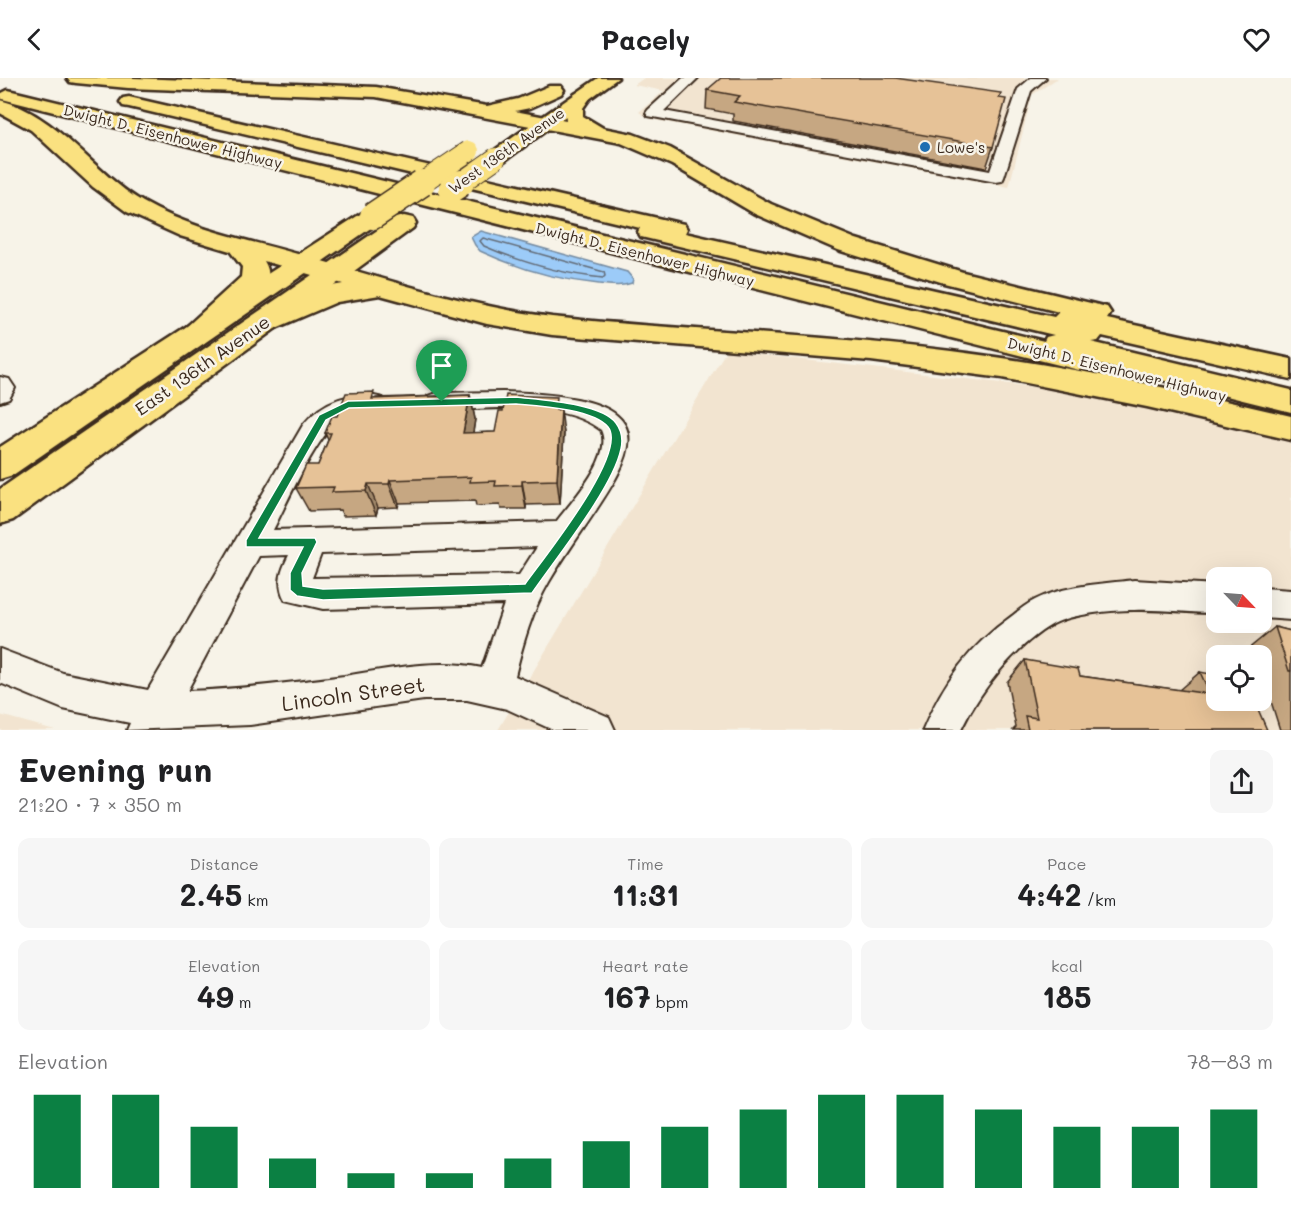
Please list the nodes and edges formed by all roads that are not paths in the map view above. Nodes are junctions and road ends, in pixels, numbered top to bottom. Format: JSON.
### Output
{"nodes":[{"id":1,"x":27,"y":78,"type":"edge"},
{"id":2,"x":76,"y":78,"type":"edge"},
{"id":3,"x":574,"y":78,"type":"edge"},
{"id":4,"x":609,"y":78,"type":"edge"},
{"id":5,"x":691,"y":78,"type":"edge"},
{"id":6,"x":1040,"y":78,"type":"edge"},
{"id":7,"x":0,"y":79,"type":"edge"},
{"id":8,"x":0,"y":87,"type":"edge"},
{"id":9,"x":555,"y":90,"type":"junction"},
{"id":10,"x":0,"y":93,"type":"edge"},
{"id":11,"x":581,"y":98,"type":"junction"},
{"id":12,"x":0,"y":106,"type":"edge"},
{"id":13,"x":480,"y":109,"type":"junction"},
{"id":14,"x":518,"y":117,"type":"junction"},
{"id":15,"x":544,"y":122,"type":"junction"},
{"id":16,"x":596,"y":132,"type":"junction"},
{"id":17,"x":494,"y":142,"type":"junction"},
{"id":18,"x":373,"y":216,"type":"joint"},
{"id":19,"x":404,"y":223,"type":"joint"},
{"id":20,"x":237,"y":245,"type":"junction"},
{"id":21,"x":302,"y":263,"type":"junction"},
{"id":22,"x":333,"y":272,"type":"junction"},
{"id":23,"x":390,"y":289,"type":"junction"},
{"id":24,"x":255,"y":327,"type":"junction"},
{"id":25,"x":194,"y":336,"type":"junction"},
{"id":26,"x":1291,"y":360,"type":"edge"},
{"id":27,"x":1291,"y":369,"type":"edge"},
{"id":28,"x":1291,"y":382,"type":"edge"},
{"id":29,"x":0,"y":385,"type":"edge"},
{"id":30,"x":0,"y":393,"type":"edge"},
{"id":31,"x":1291,"y":401,"type":"edge"},
{"id":32,"x":1291,"y":411,"type":"edge"},
{"id":33,"x":1291,"y":428,"type":"edge"},
{"id":34,"x":0,"y":465,"type":"edge"},
{"id":35,"x":0,"y":509,"type":"edge"},
{"id":36,"x":564,"y":534,"type":"junction"},
{"id":37,"x":311,"y":542,"type":"junction"},
{"id":38,"x":250,"y":543,"type":"junction"},
{"id":39,"x":528,"y":589,"type":"junction"},
{"id":40,"x":1206,"y":599,"type":"edge"},
{"id":41,"x":1272,"y":604,"type":"edge"},
{"id":42,"x":1291,"y":605,"type":"edge"},
{"id":43,"x":0,"y":666,"type":"edge"},
{"id":44,"x":494,"y":688,"type":"junction"},
{"id":45,"x":151,"y":720,"type":"edge"},
{"id":46,"x":596,"y":730,"type":"edge"},
{"id":47,"x":942,"y":730,"type":"edge"}],
"edges":[{"from":1,"to":27,"type":"main road","name":"Dwight D. Eisenhower Highway"},
{"from":2,"to":13,"type":"main road"},
{"from":3,"to":9,"type":"main road","name":"West 136th Avenue"},
{"from":4,"to":11,"type":"main road","name":"West 136th Avenue"},
{"from":5,"to":6,"type":"street"},
{"from":7,"to":28,"type":"main road"},
{"from":8,"to":31,"type":"main road"},
{"from":9,"to":13,"type":"main road"},
{"from":9,"to":14,"type":"main road","name":"West 136th Avenue"},
{"from":10,"to":32,"type":"main road","name":"Dwight D. Eisenhower Highway"},
{"from":11,"to":15,"type":"main road","name":"West 136th Avenue"},
{"from":11,"to":16,"type":"main road"},
{"from":12,"to":20,"type":"main road"},
{"from":13,"to":14,"type":"main road"},
{"from":14,"to":15,"type":"main road"},
{"from":14,"to":17,"type":"main road","name":"West 136th Avenue"},
{"from":15,"to":16,"type":"main road"},
{"from":15,"to":17,"type":"main road","name":"West 136th Avenue"},
{"from":16,"to":26,"type":"main road"},
{"from":17,"to":18,"type":"main road","name":"West 136th Avenue","bridge":true},
{"from":17,"to":19,"type":"main road","name":"West 136th Avenue","bridge":true},
{"from":18,"to":21,"type":"main road","name":"East 136th Avenue"},
{"from":19,"to":22,"type":"main road","name":"East 136th Avenue"},
{"from":20,"to":21,"type":"main road"},
{"from":20,"to":25,"type":"main road"},
{"from":21,"to":22,"type":"main road"},
{"from":21,"to":25,"type":"main road","name":"East 136th Avenue"},
{"from":22,"to":23,"type":"main road"},
{"from":22,"to":24,"type":"main road","name":"East 136th Avenue"},
{"from":23,"to":24,"type":"main road"},
{"from":23,"to":33,"type":"main road"},
{"from":24,"to":35,"type":"main road","name":"East 136th Avenue"},
{"from":25,"to":34,"type":"main road","name":"East 136th Avenue"},
{"from":29,"to":30,"type":"street"},
{"from":36,"to":37,"type":"street"},
{"from":36,"to":38,"type":"street"},
{"from":36,"to":39,"type":"street"},
{"from":37,"to":38,"type":"street"},
{"from":37,"to":39,"type":"street"},
{"from":38,"to":45,"type":"street"},
{"from":39,"to":44,"type":"street"},
{"from":40,"to":47,"type":"street"},
{"from":41,"to":42,"type":"street"},
{"from":43,"to":45,"type":"street","name":"Lincoln Street"},
{"from":44,"to":45,"type":"street","name":"Lincoln Street"},
{"from":44,"to":46,"type":"street","name":"Lincoln Street"}]}
